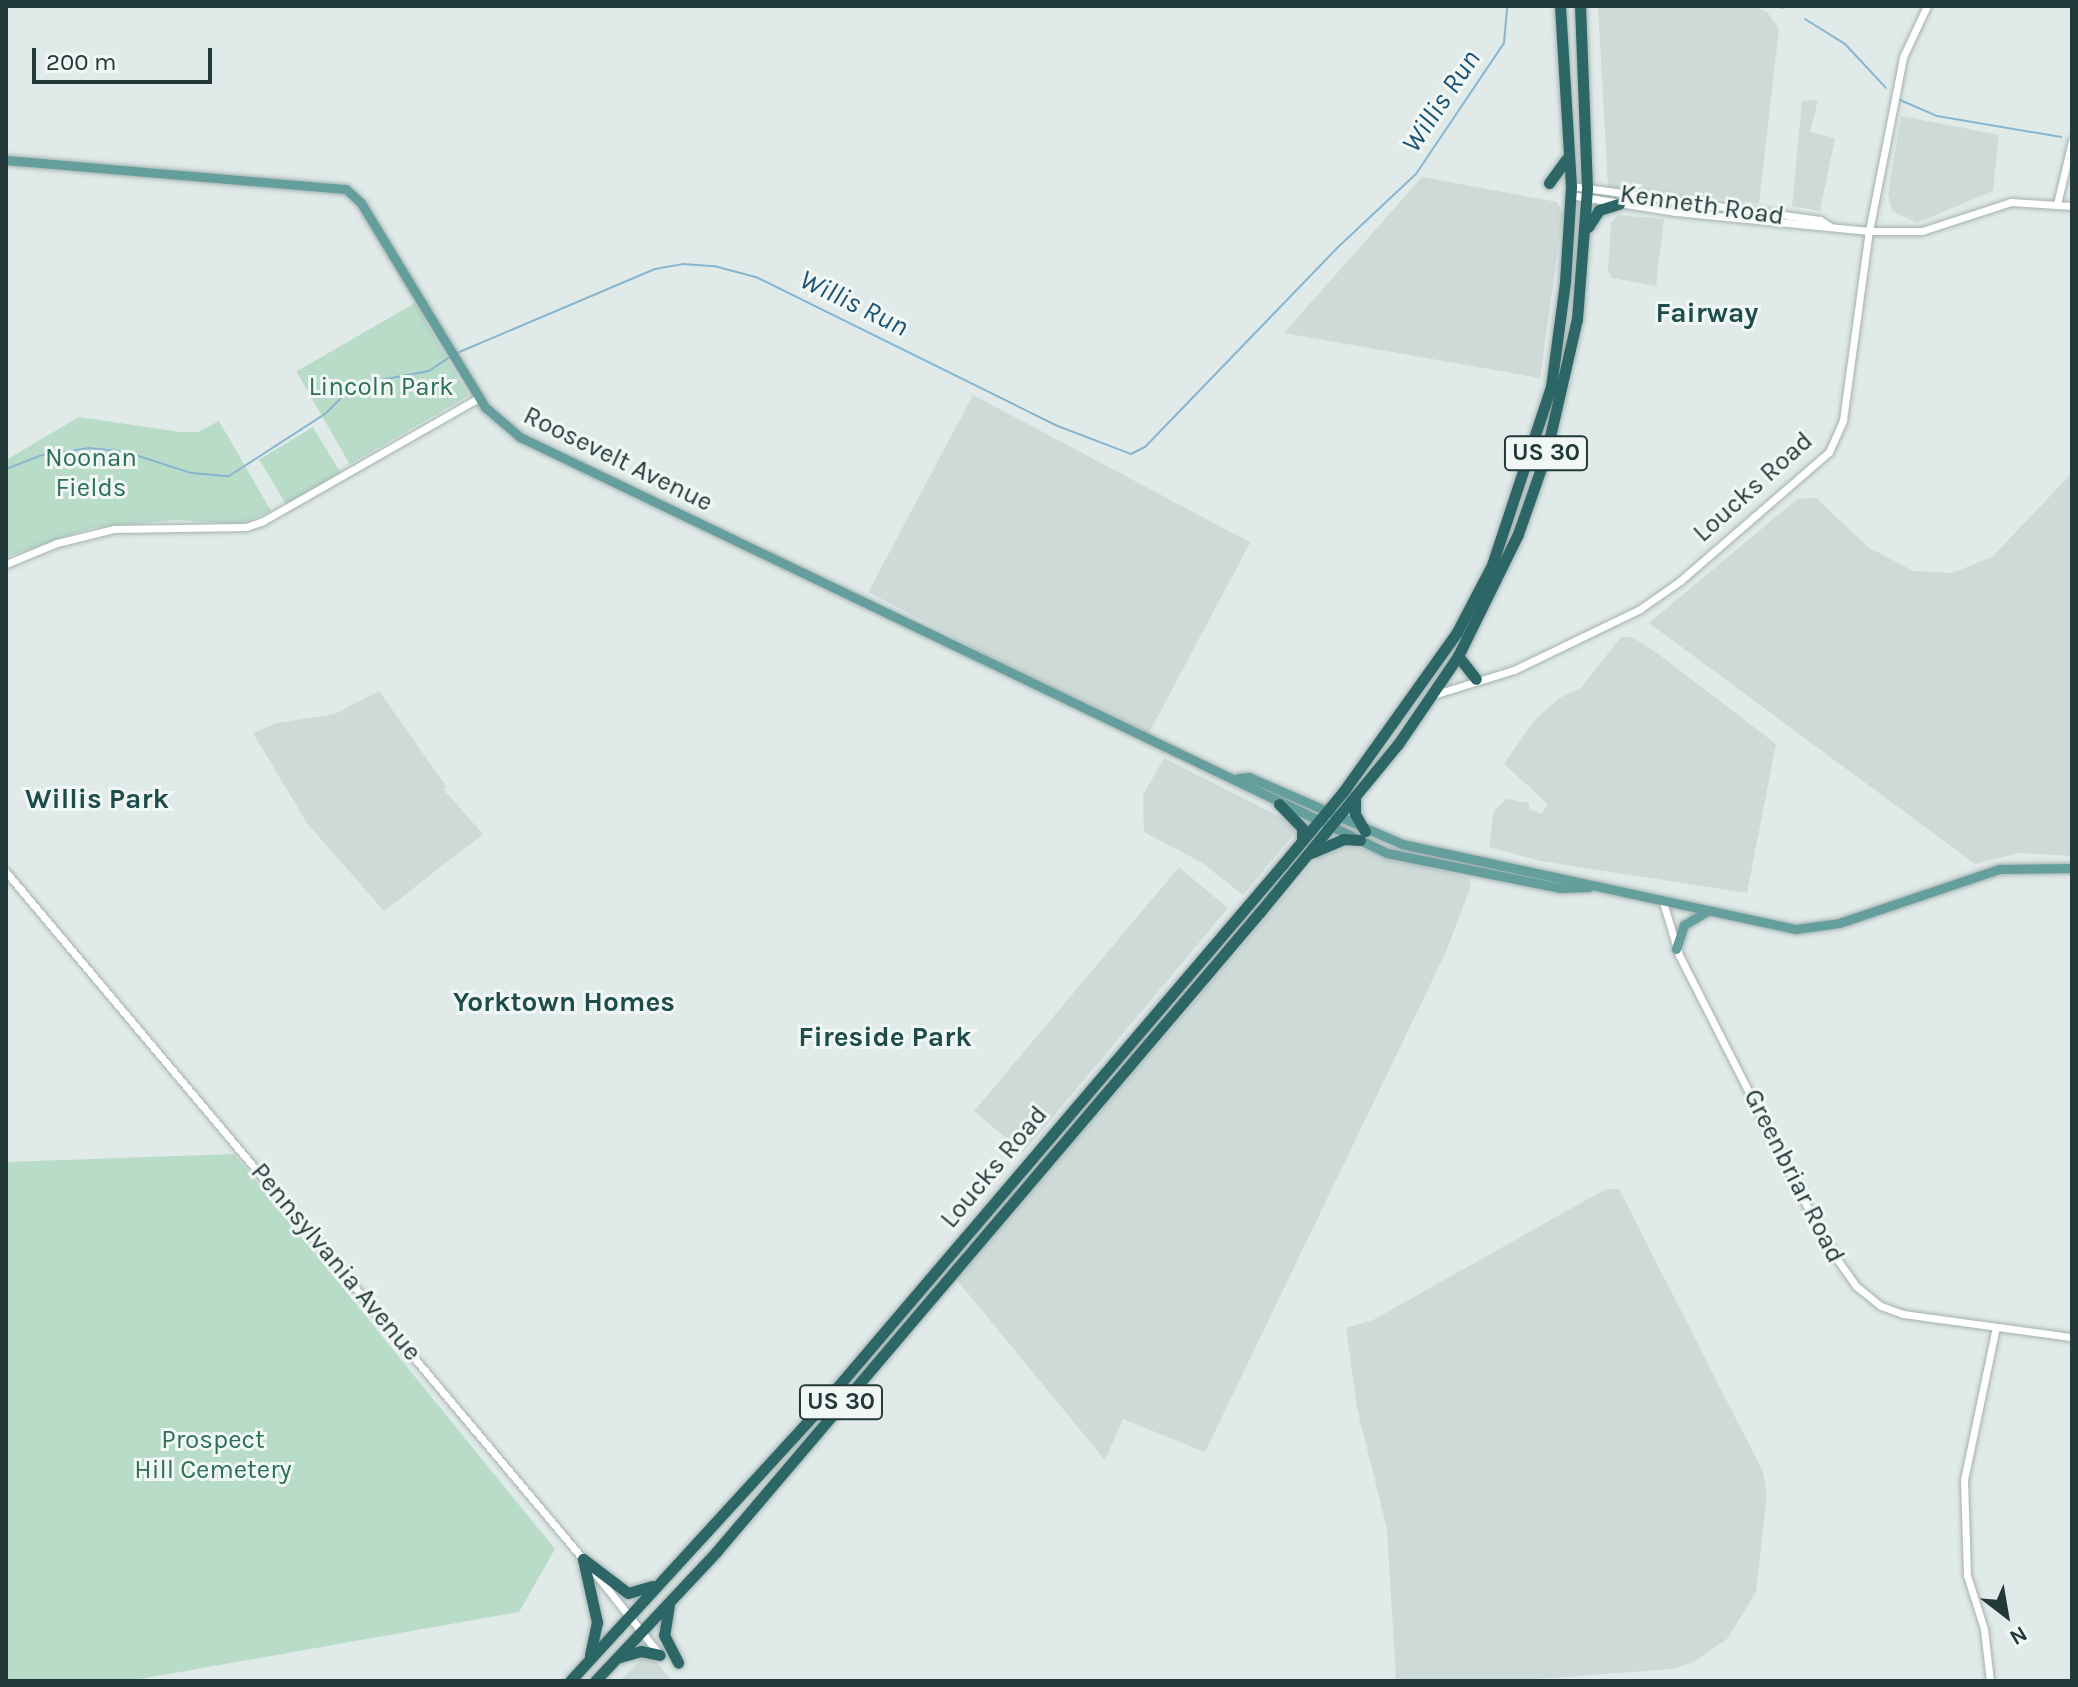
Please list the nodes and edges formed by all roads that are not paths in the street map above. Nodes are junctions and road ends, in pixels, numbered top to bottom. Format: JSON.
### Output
{"nodes":[{"id":1,"x":1560,"y":6,"type":"edge"},
{"id":2,"x":1580,"y":6,"type":"edge"},
{"id":3,"x":1927,"y":6,"type":"edge"},
{"id":4,"x":2072,"y":141,"type":"edge"},
{"id":5,"x":1568,"y":155,"type":"junction"},
{"id":6,"x":6,"y":160,"type":"edge"},
{"id":7,"x":1549,"y":183,"type":"dead end"},
{"id":8,"x":1570,"y":190,"type":"junction"},
{"id":9,"x":1587,"y":193,"type":"junction"},
{"id":10,"x":1619,"y":204,"type":"junction"},
{"id":11,"x":2057,"y":204,"type":"junction"},
{"id":12,"x":2072,"y":206,"type":"edge"},
{"id":13,"x":1780,"y":215,"type":"junction"},
{"id":14,"x":1761,"y":222,"type":"junction"},
{"id":15,"x":1831,"y":227,"type":"junction"},
{"id":16,"x":1586,"y":231,"type":"junction"},
{"id":17,"x":1869,"y":231,"type":"junction"},
{"id":18,"x":479,"y":398,"type":"junction"},
{"id":19,"x":6,"y":564,"type":"edge"},
{"id":20,"x":1458,"y":656,"type":"junction"},
{"id":21,"x":1436,"y":667,"type":"joint"},
{"id":22,"x":1476,"y":679,"type":"junction"},
{"id":23,"x":1433,"y":695,"type":"junction"},
{"id":24,"x":1238,"y":778,"type":"junction"},
{"id":25,"x":1355,"y":796,"type":"junction"},
{"id":26,"x":1279,"y":804,"type":"junction"},
{"id":27,"x":1327,"y":820,"type":"junction"},
{"id":28,"x":1362,"y":835,"type":"junction"},
{"id":29,"x":1302,"y":841,"type":"junction"},
{"id":30,"x":1307,"y":855,"type":"junction"},
{"id":31,"x":2072,"y":868,"type":"edge"},
{"id":32,"x":6,"y":872,"type":"edge"},
{"id":33,"x":1478,"y":872,"type":"junction"},
{"id":34,"x":1551,"y":874,"type":"junction"},
{"id":35,"x":1589,"y":887,"type":"junction"},
{"id":36,"x":1663,"y":902,"type":"junction"},
{"id":37,"x":1707,"y":911,"type":"junction"},
{"id":38,"x":1676,"y":949,"type":"junction"},
{"id":39,"x":1996,"y":1327,"type":"junction"},
{"id":40,"x":2072,"y":1337,"type":"edge"},
{"id":41,"x":583,"y":1559,"type":"junction"},
{"id":42,"x":674,"y":1568,"type":"junction"},
{"id":43,"x":670,"y":1601,"type":"junction"},
{"id":44,"x":630,"y":1614,"type":"junction"},
{"id":45,"x":643,"y":1629,"type":"junction"},
{"id":46,"x":660,"y":1655,"type":"joint"},
{"id":47,"x":615,"y":1659,"type":"junction"},
{"id":48,"x":587,"y":1662,"type":"junction"},
{"id":49,"x":678,"y":1663,"type":"dead end"},
{"id":50,"x":570,"y":1681,"type":"edge"},
{"id":51,"x":595,"y":1681,"type":"edge"},
{"id":52,"x":1990,"y":1681,"type":"edge"}],
"edges":[{"from":1,"to":5,"type":"highway","name":"US 30","number":"US 30"},
{"from":2,"to":9,"type":"highway","name":"US 30","number":"US 30"},
{"from":3,"to":17,"type":"street","name":"Loucks Road"},
{"from":4,"to":11,"type":"street"},
{"from":5,"to":7,"type":"highway"},
{"from":5,"to":8,"type":"highway","name":"US 30","number":"US 30"},
{"from":6,"to":18,"type":"main road","name":"Roosevelt Avenue"},
{"from":8,"to":9,"type":"street","name":"Kenneth Road"},
{"from":8,"to":21,"type":"highway","name":"US 30","number":"US 30"},
{"from":9,"to":10,"type":"street","name":"Kenneth Road"},
{"from":9,"to":13,"type":"street","name":"Kenneth Road"},
{"from":9,"to":16,"type":"highway","name":"US 30","number":"US 30"},
{"from":10,"to":14,"type":"street","name":"Kenneth Road"},
{"from":10,"to":16,"type":"highway"},
{"from":11,"to":12,"type":"street","name":"Kenneth Road"},
{"from":11,"to":17,"type":"street","name":"Kenneth Road"},
{"from":13,"to":14,"type":"street"},
{"from":13,"to":15,"type":"street","name":"Kenneth Road"},
{"from":14,"to":15,"type":"street","name":"Kenneth Road"},
{"from":15,"to":17,"type":"street","name":"Kenneth Road"},
{"from":16,"to":20,"type":"highway","name":"US 30","number":"US 30"},
{"from":17,"to":22,"type":"street","name":"Loucks Road"},
{"from":18,"to":19,"type":"street"},
{"from":18,"to":24,"type":"main road","name":"Roosevelt Avenue"},
{"from":20,"to":22,"type":"highway"},
{"from":20,"to":23,"type":"highway","name":"US 30","number":"US 30"},
{"from":21,"to":27,"type":"highway","name":"Loucks Road","number":"US 30"},
{"from":22,"to":23,"type":"street","name":"Loucks Road"},
{"from":23,"to":25,"type":"highway","name":"Loucks Road","number":"US 30"},
{"from":24,"to":26,"type":"main road","name":"Roosevelt Avenue"},
{"from":24,"to":27,"type":"main road","name":"Roosevelt Avenue"},
{"from":25,"to":27,"type":"highway","name":"Loucks Road","number":"US 30"},
{"from":25,"to":28,"type":"highway"},
{"from":26,"to":27,"type":"main road","name":"Roosevelt Avenue"},
{"from":26,"to":29,"type":"highway"},
{"from":27,"to":28,"type":"main road","name":"Roosevelt Avenue"},
{"from":27,"to":29,"type":"highway","name":"Loucks Road","number":"US 30"},
{"from":27,"to":30,"type":"highway","name":"Loucks Road","number":"US 30"},
{"from":28,"to":30,"type":"highway"},
{"from":28,"to":33,"type":"main road","name":"Roosevelt Avenue"},
{"from":28,"to":34,"type":"main road","name":"Roosevelt Avenue"},
{"from":29,"to":42,"type":"highway","name":"Loucks Road","number":"US 30"},
{"from":30,"to":43,"type":"highway","name":"Loucks Road","number":"US 30"},
{"from":31,"to":37,"type":"main road","name":"Roosevelt Avenue"},
{"from":32,"to":41,"type":"street","name":"Pennsylvania Avenue"},
{"from":33,"to":34,"type":"main road"},
{"from":33,"to":35,"type":"main road","name":"Roosevelt Avenue"},
{"from":34,"to":35,"type":"main road","name":"Roosevelt Avenue"},
{"from":35,"to":36,"type":"main road","name":"Roosevelt Avenue"},
{"from":36,"to":37,"type":"main road","name":"Roosevelt Avenue"},
{"from":36,"to":38,"type":"street","name":"Greenbriar Road"},
{"from":37,"to":38,"type":"main road"},
{"from":38,"to":39,"type":"street","name":"Greenbriar Road"},
{"from":39,"to":40,"type":"street","name":"Greenbriar Road"},
{"from":39,"to":52,"type":"street"},
{"from":41,"to":42,"type":"highway"},
{"from":41,"to":44,"type":"street","name":"Pennsylvania Avenue"},
{"from":41,"to":48,"type":"highway"},
{"from":42,"to":44,"type":"highway","name":"Loucks Road","number":"US 30"},
{"from":43,"to":45,"type":"highway","name":"Loucks Road","number":"US 30"},
{"from":43,"to":49,"type":"highway"},
{"from":44,"to":45,"type":"street","name":"Pennsylvania Avenue"},
{"from":44,"to":48,"type":"highway","name":"Loucks Road","number":"US 30"},
{"from":45,"to":46,"type":"street","name":"Pennsylvania Avenue"},
{"from":45,"to":47,"type":"highway","name":"Loucks Road","number":"US 30"},
{"from":46,"to":47,"type":"highway"},
{"from":47,"to":51,"type":"highway","name":"Loucks Road","number":"US 30"},
{"from":48,"to":50,"type":"highway","name":"Loucks Road","number":"US 30"}]}
